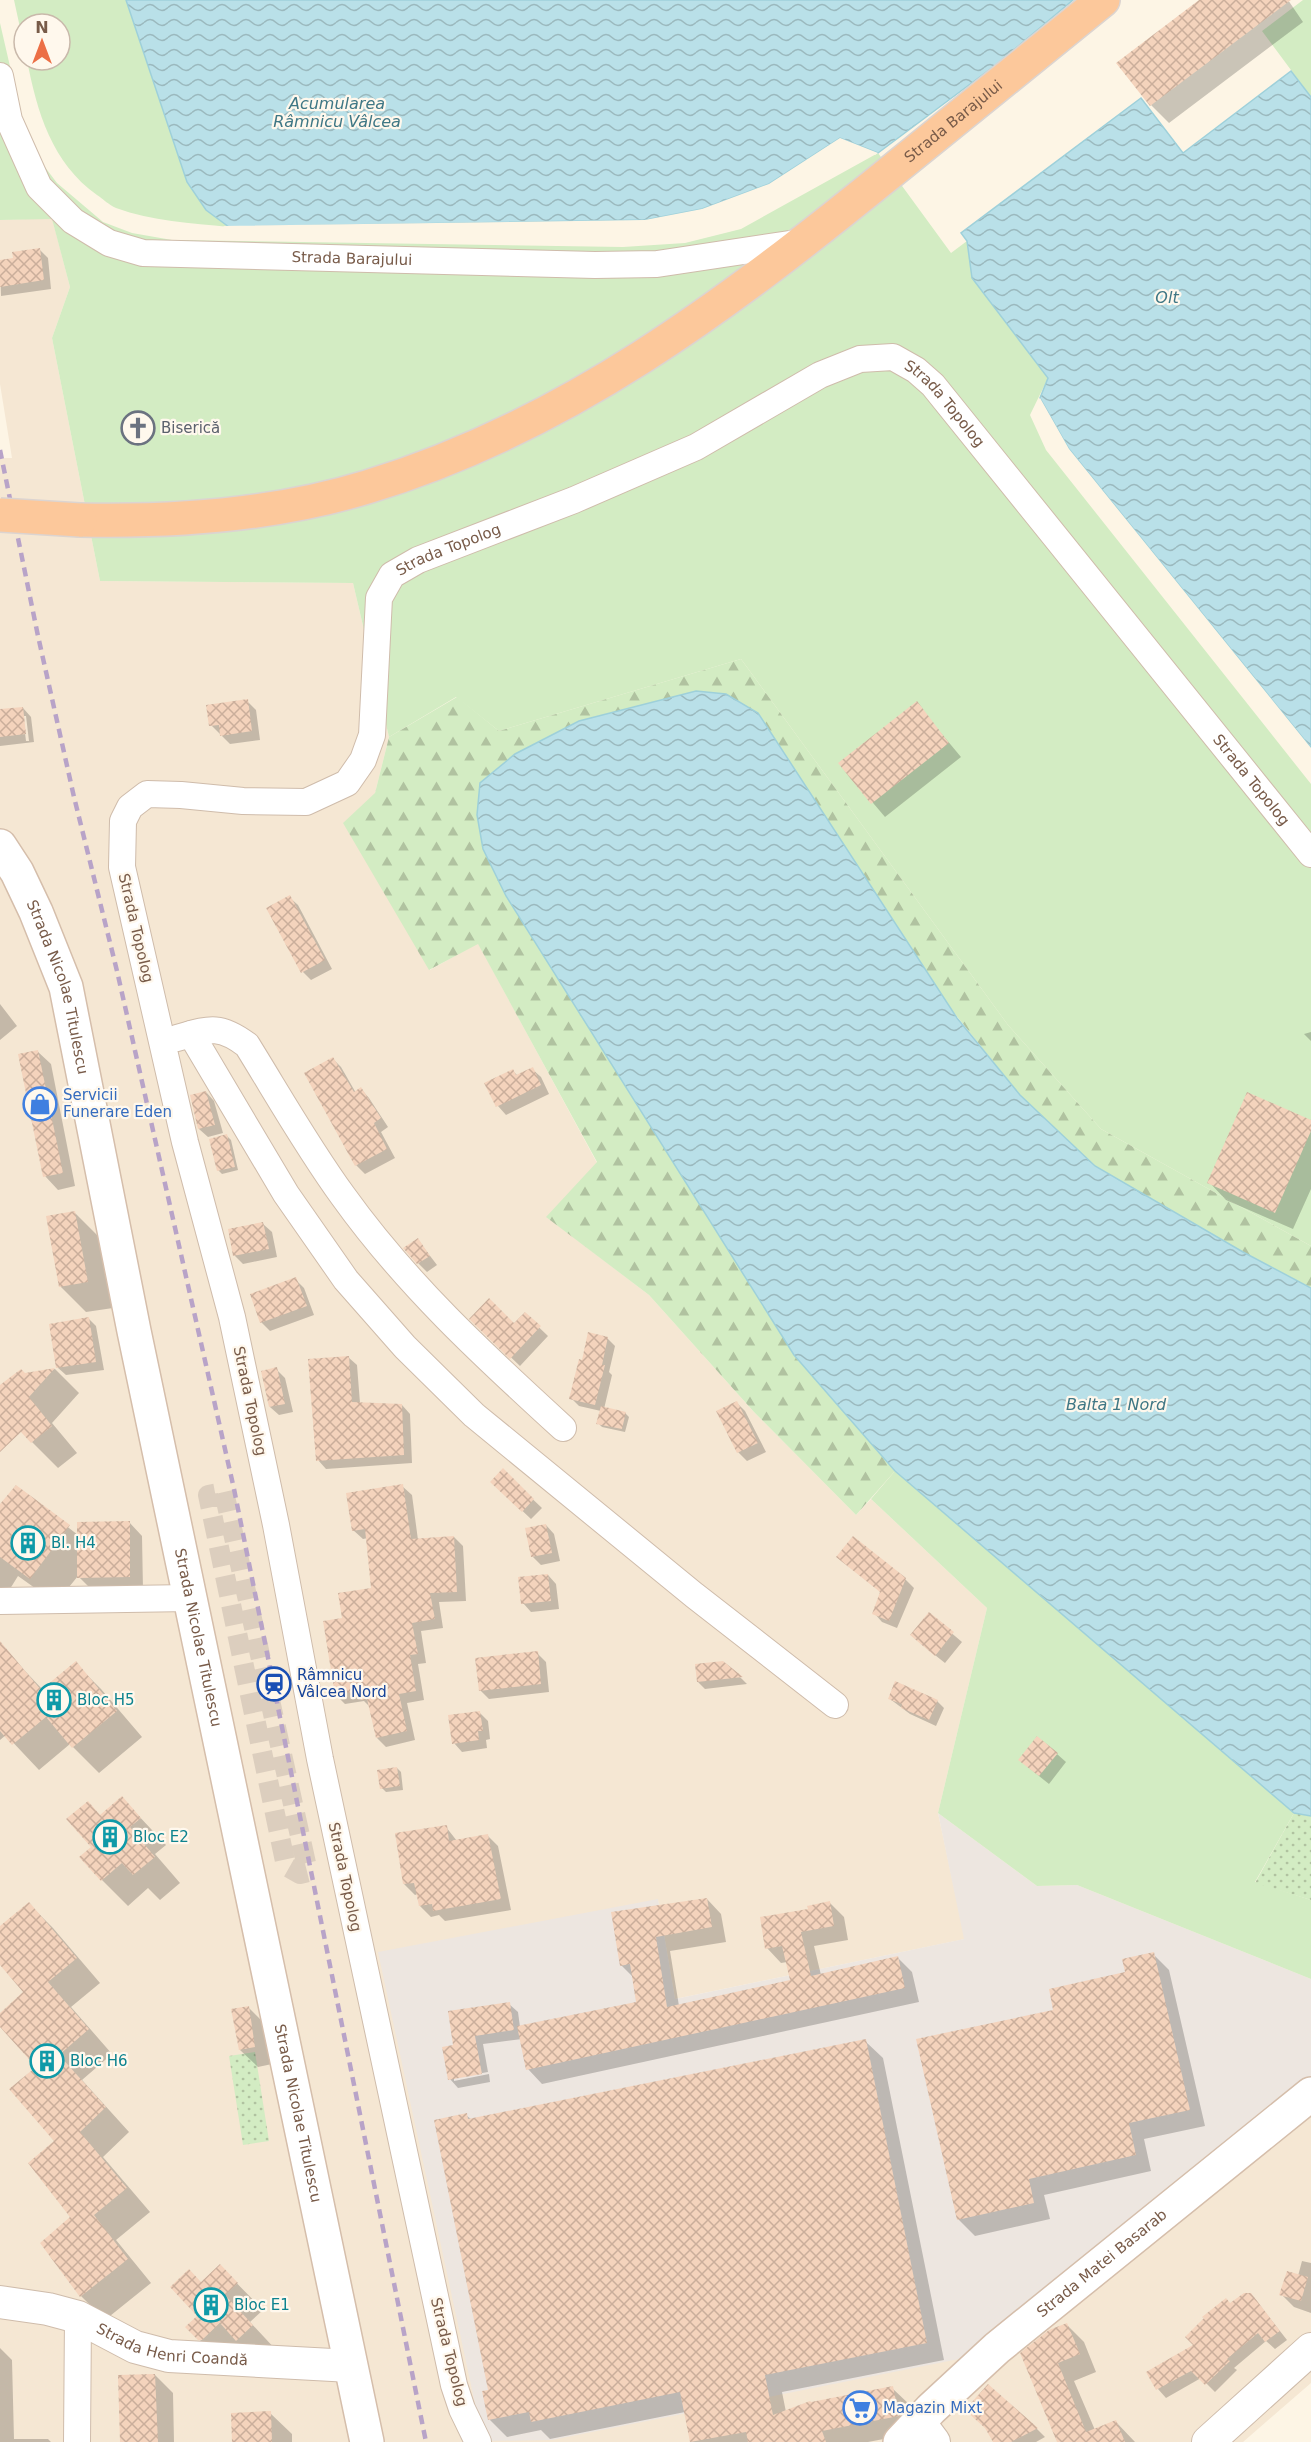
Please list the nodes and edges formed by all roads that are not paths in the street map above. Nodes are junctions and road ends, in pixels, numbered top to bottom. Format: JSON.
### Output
{"nodes":[{"id":1,"x":1103,"y":0,"type":"edge"},
{"id":2,"x":0,"y":76,"type":"edge"},
{"id":3,"x":804,"y":242,"type":"junction"},
{"id":4,"x":0,"y":515,"type":"edge"},
{"id":5,"x":0,"y":846,"type":"edge"},
{"id":6,"x":1311,"y":854,"type":"edge"},
{"id":7,"x":191,"y":1034,"type":"junction"},
{"id":8,"x":162,"y":1042,"type":"junction"},
{"id":9,"x":563,"y":1428,"type":"dead end"},
{"id":10,"x":190,"y":1598,"type":"junction"},
{"id":11,"x":0,"y":1601,"type":"edge"},
{"id":12,"x":835,"y":1705,"type":"dead end"},
{"id":13,"x":1311,"y":2094,"type":"edge"},
{"id":14,"x":0,"y":2302,"type":"edge"},
{"id":15,"x":78,"y":2317,"type":"junction"},
{"id":16,"x":1311,"y":2349,"type":"edge"},
{"id":17,"x":351,"y":2366,"type":"junction"},
{"id":18,"x":915,"y":2438,"type":"edge"},
{"id":19,"x":77,"y":2442,"type":"edge"},
{"id":20,"x":367,"y":2442,"type":"edge"},
{"id":21,"x":478,"y":2442,"type":"edge"},
{"id":22,"x":1208,"y":2442,"type":"edge"}],
"edges":[{"from":1,"to":3,"type":"highway","name":"Strada Barajului"},
{"from":2,"to":3,"type":"street","name":"Strada Barajului"},
{"from":3,"to":4,"type":"highway","name":"Strada Barajului","bridge":true},
{"from":5,"to":10,"type":"main road","name":"Strada Nicolae Titulescu"},
{"from":6,"to":8,"type":"street","name":"Strada Topolog"},
{"from":7,"to":8,"type":"street"},
{"from":7,"to":9,"type":"street"},
{"from":7,"to":12,"type":"street"},
{"from":8,"to":21,"type":"street","name":"Strada Topolog"},
{"from":10,"to":11,"type":"street"},
{"from":10,"to":17,"type":"main road","name":"Strada Nicolae Titulescu"},
{"from":13,"to":18,"type":"main road","name":"Strada Matei Basarab"},
{"from":14,"to":15,"type":"street","name":"Strada Henri Coandă"},
{"from":15,"to":17,"type":"street","name":"Strada Henri Coandă"},
{"from":15,"to":19,"type":"street"},
{"from":16,"to":22,"type":"street"},
{"from":17,"to":20,"type":"main road","name":"Strada Nicolae Titulescu"}]}
